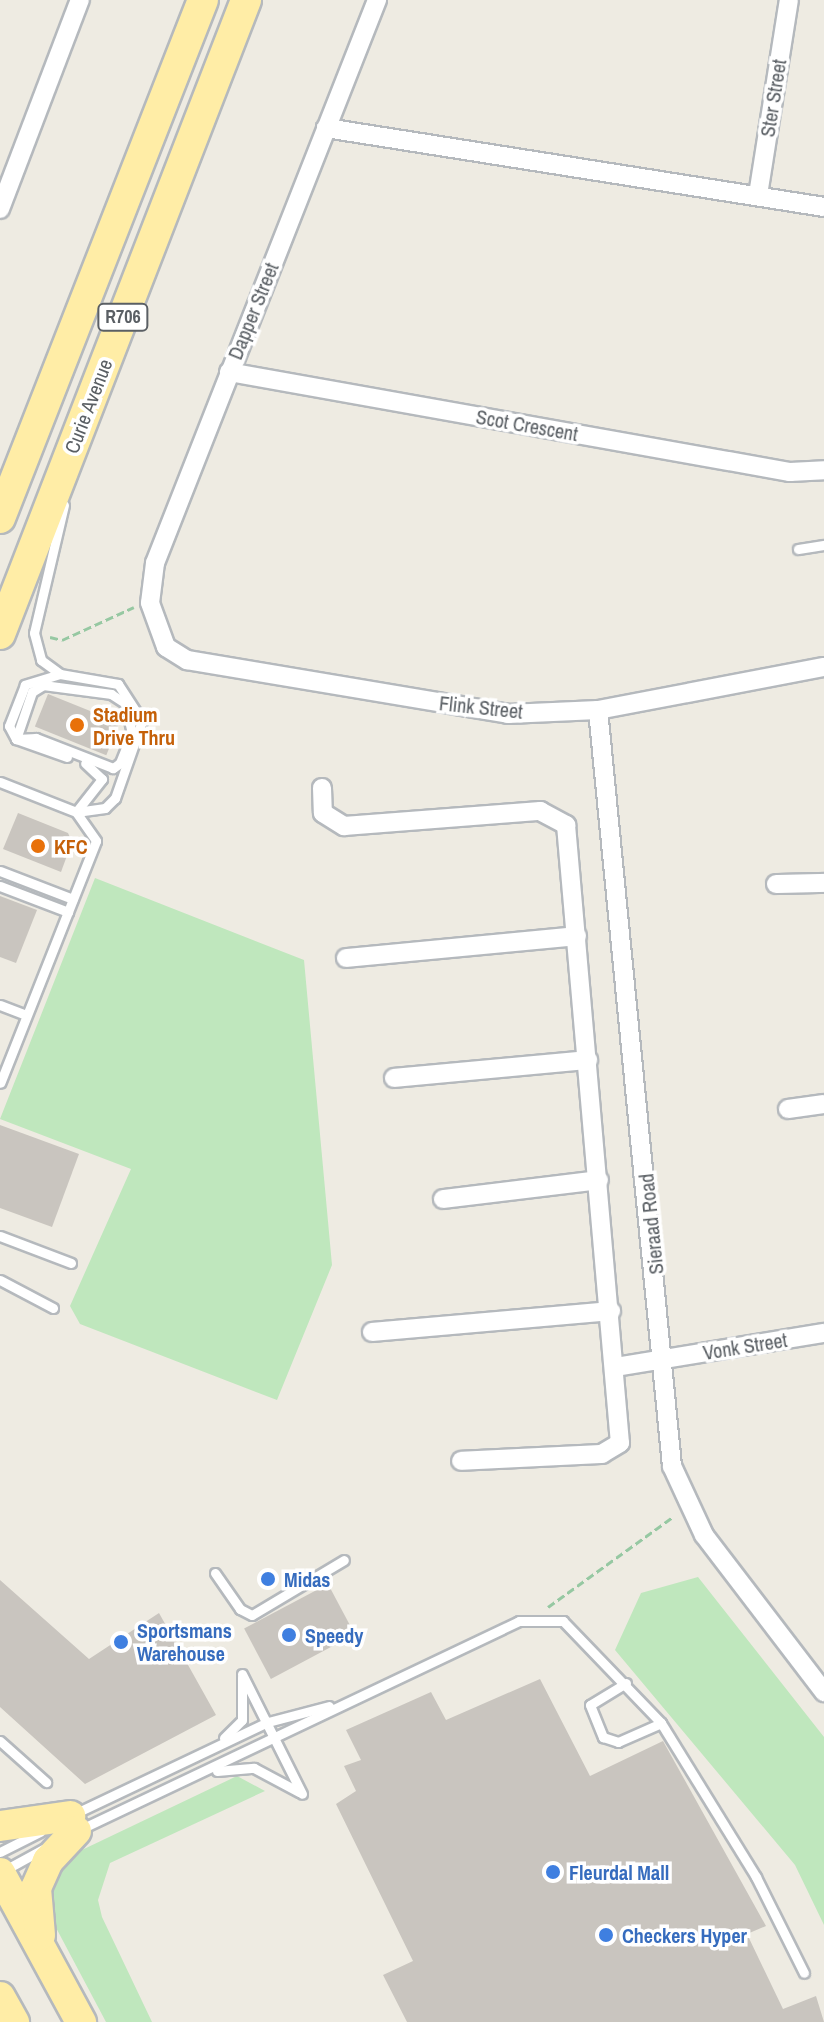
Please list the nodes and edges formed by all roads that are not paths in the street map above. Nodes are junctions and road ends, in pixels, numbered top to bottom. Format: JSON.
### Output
{"nodes":[{"id":1,"x":80,"y":0,"type":"edge"},
{"id":2,"x":203,"y":0,"type":"edge"},
{"id":3,"x":246,"y":0,"type":"edge"},
{"id":4,"x":377,"y":0,"type":"edge"},
{"id":5,"x":789,"y":0,"type":"edge"},
{"id":6,"x":326,"y":128,"type":"junction"},
{"id":7,"x":758,"y":195,"type":"junction"},
{"id":8,"x":824,"y":207,"type":"edge"},
{"id":9,"x":0,"y":209,"type":"edge"},
{"id":10,"x":229,"y":372,"type":"junction"},
{"id":11,"x":75,"y":442,"type":"junction"},
{"id":12,"x":824,"y":470,"type":"edge"},
{"id":13,"x":0,"y":518,"type":"edge"},
{"id":14,"x":824,"y":545,"type":"edge"},
{"id":15,"x":798,"y":549,"type":"dead end"},
{"id":16,"x":153,"y":627,"type":"joint"},
{"id":17,"x":0,"y":634,"type":"edge"},
{"id":18,"x":824,"y":667,"type":"edge"},
{"id":19,"x":60,"y":674,"type":"junction"},
{"id":20,"x":598,"y":710,"type":"junction"},
{"id":21,"x":16,"y":739,"type":"junction"},
{"id":22,"x":94,"y":766,"type":"junction"},
{"id":23,"x":128,"y":768,"type":"junction"},
{"id":24,"x":0,"y":782,"type":"edge"},
{"id":25,"x":322,"y":788,"type":"dead end"},
{"id":26,"x":76,"y":812,"type":"junction"},
{"id":27,"x":0,"y":871,"type":"edge"},
{"id":28,"x":824,"y":883,"type":"edge"},
{"id":29,"x":776,"y":884,"type":"dead end"},
{"id":30,"x":0,"y":886,"type":"edge"},
{"id":31,"x":73,"y":899,"type":"junction"},
{"id":32,"x":68,"y":912,"type":"junction"},
{"id":33,"x":577,"y":936,"type":"junction"},
{"id":34,"x":346,"y":958,"type":"dead end"},
{"id":35,"x":0,"y":1005,"type":"edge"},
{"id":36,"x":26,"y":1015,"type":"junction"},
{"id":37,"x":588,"y":1060,"type":"junction"},
{"id":38,"x":394,"y":1078,"type":"dead end"},
{"id":39,"x":0,"y":1083,"type":"edge"},
{"id":40,"x":824,"y":1104,"type":"edge"},
{"id":41,"x":788,"y":1109,"type":"dead end"},
{"id":42,"x":599,"y":1180,"type":"junction"},
{"id":43,"x":443,"y":1199,"type":"dead end"},
{"id":44,"x":0,"y":1236,"type":"edge"},
{"id":45,"x":71,"y":1263,"type":"dead end"},
{"id":46,"x":0,"y":1280,"type":"edge"},
{"id":47,"x":53,"y":1308,"type":"dead end"},
{"id":48,"x":611,"y":1311,"type":"junction"},
{"id":49,"x":372,"y":1332,"type":"dead end"},
{"id":50,"x":824,"y":1333,"type":"edge"},
{"id":51,"x":665,"y":1360,"type":"junction"},
{"id":52,"x":616,"y":1367,"type":"junction"},
{"id":53,"x":461,"y":1461,"type":"dead end"},
{"id":54,"x":344,"y":1560,"type":"dead end"},
{"id":55,"x":215,"y":1573,"type":"dead end"},
{"id":56,"x":626,"y":1683,"type":"junction"},
{"id":57,"x":824,"y":1692,"type":"edge"},
{"id":58,"x":341,"y":1703,"type":"junction"},
{"id":59,"x":268,"y":1722,"type":"junction"},
{"id":60,"x":661,"y":1723,"type":"junction"},
{"id":61,"x":277,"y":1740,"type":"junction"},
{"id":62,"x":0,"y":1741,"type":"edge"},
{"id":63,"x":204,"y":1753,"type":"junction"},
{"id":64,"x":210,"y":1771,"type":"junction"},
{"id":65,"x":46,"y":1782,"type":"dead end"},
{"id":66,"x":73,"y":1824,"type":"junction"},
{"id":67,"x":0,"y":1826,"type":"edge"},
{"id":68,"x":0,"y":1852,"type":"edge"},
{"id":69,"x":0,"y":1873,"type":"edge"},
{"id":70,"x":41,"y":1944,"type":"junction"},
{"id":71,"x":804,"y":1973,"type":"dead end"},
{"id":72,"x":0,"y":1997,"type":"edge"},
{"id":73,"x":14,"y":2022,"type":"edge"},
{"id":74,"x":81,"y":2022,"type":"edge"}],
"edges":[{"from":1,"to":9,"type":"street"},
{"from":2,"to":13,"type":"main road","name":"Curie Avenue","number":"R706"},
{"from":3,"to":11,"type":"main road","name":"Curie Avenue","number":"R706"},
{"from":4,"to":6,"type":"street","name":"Dapper Street"},
{"from":5,"to":7,"type":"street","name":"Ster Street"},
{"from":6,"to":7,"type":"street"},
{"from":6,"to":10,"type":"street","name":"Dapper Street"},
{"from":7,"to":8,"type":"street"},
{"from":10,"to":12,"type":"street","name":"Scot Crescent"},
{"from":10,"to":16,"type":"street","name":"Dapper Street"},
{"from":11,"to":17,"type":"main road","name":"Curie Avenue","number":"R706"},
{"from":11,"to":19,"type":"lane"},
{"from":14,"to":15,"type":"lane"},
{"from":16,"to":20,"type":"street","name":"Flink Street"},
{"from":18,"to":20,"type":"street","name":"Flink Street"},
{"from":19,"to":21,"type":"lane"},
{"from":19,"to":23,"type":"lane"},
{"from":20,"to":51,"type":"street","name":"Sieraad Road"},
{"from":21,"to":21,"type":"lane"},
{"from":21,"to":22,"type":"lane"},
{"from":22,"to":23,"type":"lane"},
{"from":22,"to":26,"type":"lane"},
{"from":23,"to":26,"type":"lane"},
{"from":24,"to":26,"type":"lane"},
{"from":25,"to":33,"type":"street"},
{"from":26,"to":31,"type":"lane"},
{"from":27,"to":31,"type":"lane"},
{"from":28,"to":29,"type":"street"},
{"from":30,"to":32,"type":"lane"},
{"from":31,"to":32,"type":"lane"},
{"from":32,"to":36,"type":"lane"},
{"from":33,"to":34,"type":"street"},
{"from":33,"to":37,"type":"street"},
{"from":35,"to":36,"type":"lane"},
{"from":36,"to":39,"type":"lane"},
{"from":37,"to":38,"type":"street"},
{"from":37,"to":42,"type":"street"},
{"from":40,"to":41,"type":"street"},
{"from":42,"to":43,"type":"street"},
{"from":42,"to":48,"type":"street"},
{"from":44,"to":45,"type":"lane"},
{"from":46,"to":47,"type":"lane"},
{"from":48,"to":49,"type":"street"},
{"from":48,"to":52,"type":"street"},
{"from":50,"to":51,"type":"street","name":"Vonk Street"},
{"from":51,"to":52,"type":"street","name":"Vonk Street"},
{"from":51,"to":57,"type":"street","name":"Sieraad Road"},
{"from":52,"to":53,"type":"street"},
{"from":54,"to":55,"type":"lane"},
{"from":56,"to":58,"type":"lane"},
{"from":56,"to":60,"type":"lane"},
{"from":56,"to":60,"type":"lane"},
{"from":58,"to":59,"type":"lane"},
{"from":58,"to":61,"type":"lane"},
{"from":59,"to":61,"type":"lane"},
{"from":59,"to":63,"type":"lane"},
{"from":59,"to":63,"type":"lane"},
{"from":60,"to":71,"type":"lane"},
{"from":61,"to":64,"type":"lane"},
{"from":61,"to":64,"type":"lane"},
{"from":62,"to":65,"type":"lane"},
{"from":63,"to":66,"type":"lane"},
{"from":64,"to":66,"type":"lane"},
{"from":66,"to":67,"type":"main road"},
{"from":66,"to":68,"type":"lane"},
{"from":66,"to":69,"type":"lane"},
{"from":66,"to":70,"type":"main road"},
{"from":69,"to":70,"type":"main road"},
{"from":70,"to":74,"type":"main road"},
{"from":72,"to":73,"type":"main road"}]}
